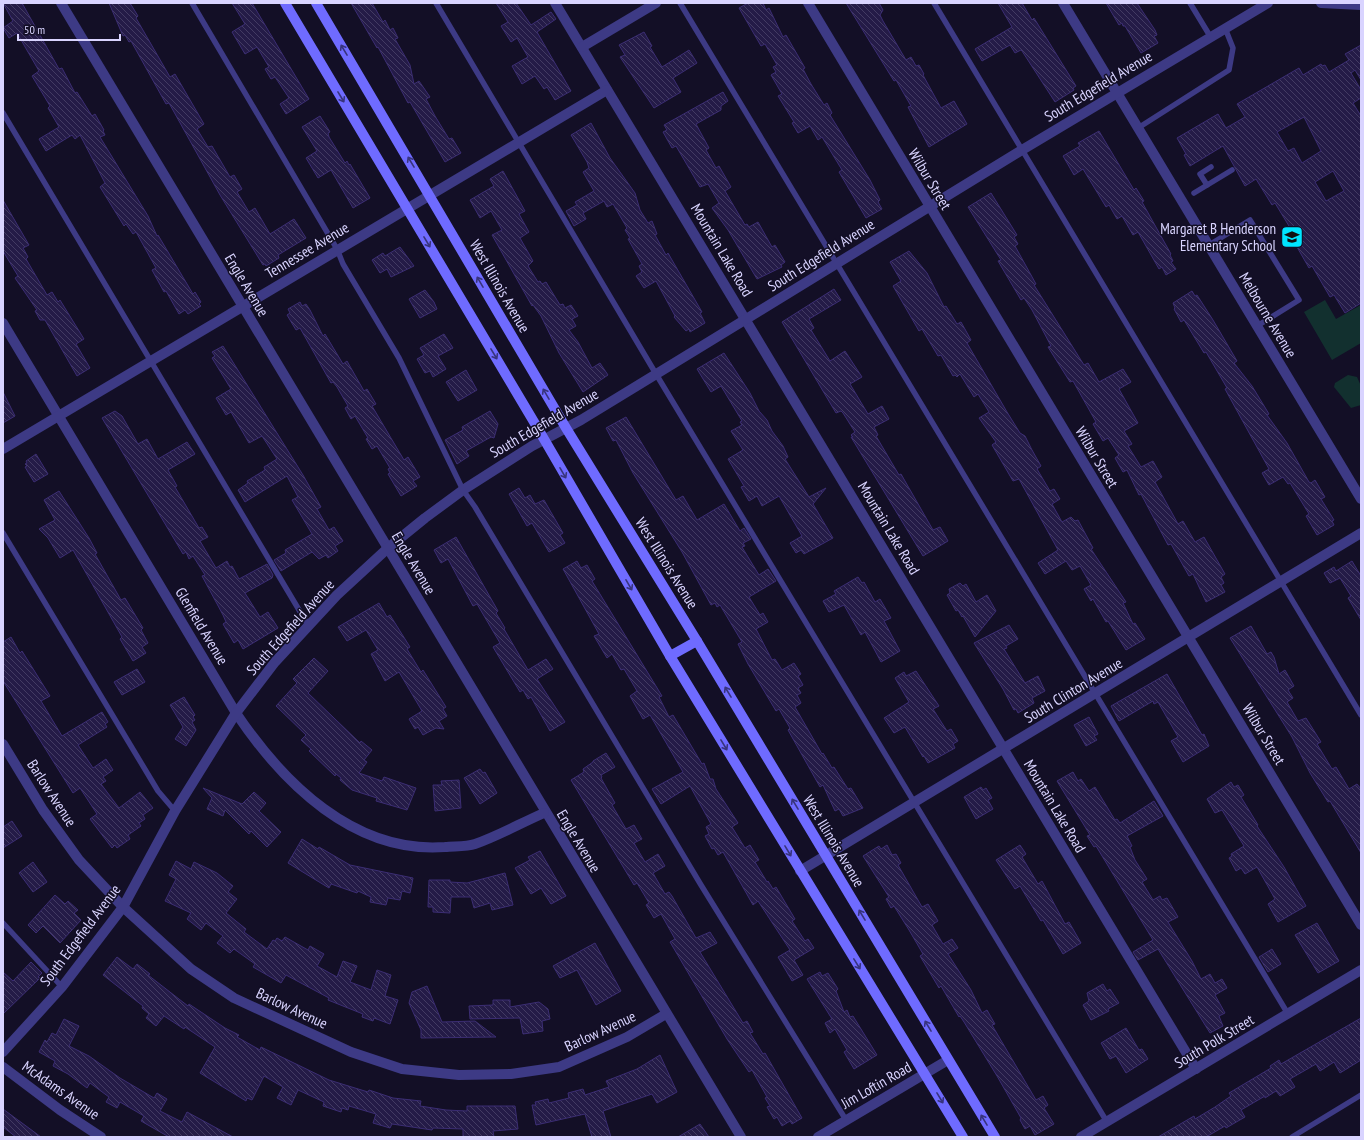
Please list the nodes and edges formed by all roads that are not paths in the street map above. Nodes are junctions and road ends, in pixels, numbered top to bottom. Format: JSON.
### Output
{"nodes":[{"id":1,"x":61,"y":3,"type":"edge"},
{"id":2,"x":192,"y":3,"type":"edge"},
{"id":3,"x":285,"y":3,"type":"edge"},
{"id":4,"x":316,"y":3,"type":"edge"},
{"id":5,"x":436,"y":3,"type":"edge"},
{"id":6,"x":555,"y":3,"type":"edge"},
{"id":7,"x":656,"y":3,"type":"edge"},
{"id":8,"x":680,"y":3,"type":"edge"},
{"id":9,"x":808,"y":3,"type":"edge"},
{"id":10,"x":934,"y":3,"type":"edge"},
{"id":11,"x":1063,"y":3,"type":"edge"},
{"id":12,"x":1190,"y":3,"type":"edge"},
{"id":13,"x":1268,"y":3,"type":"edge"},
{"id":14,"x":1321,"y":3,"type":"edge"},
{"id":15,"x":1361,"y":5,"type":"edge"},
{"id":16,"x":1225,"y":28,"type":"junction"},
{"id":17,"x":1210,"y":36,"type":"junction"},
{"id":18,"x":582,"y":48,"type":"junction"},
{"id":19,"x":607,"y":90,"type":"junction"},
{"id":20,"x":1117,"y":92,"type":"junction"},
{"id":21,"x":3,"y":113,"type":"edge"},
{"id":22,"x":1138,"y":128,"type":"junction"},
{"id":23,"x":520,"y":142,"type":"junction"},
{"id":24,"x":1022,"y":150,"type":"junction"},
{"id":25,"x":1212,"y":167,"type":"dead end"},
{"id":26,"x":1232,"y":170,"type":"dead end"},
{"id":27,"x":1207,"y":185,"type":"junction"},
{"id":28,"x":1194,"y":193,"type":"dead end"},
{"id":29,"x":430,"y":195,"type":"junction"},
{"id":30,"x":929,"y":206,"type":"junction"},
{"id":31,"x":408,"y":208,"type":"junction"},
{"id":32,"x":1209,"y":246,"type":"junction"},
{"id":33,"x":338,"y":249,"type":"junction"},
{"id":34,"x":836,"y":263,"type":"junction"},
{"id":35,"x":242,"y":307,"type":"junction"},
{"id":36,"x":746,"y":319,"type":"junction"},
{"id":37,"x":3,"y":323,"type":"edge"},
{"id":38,"x":1257,"y":326,"type":"junction"},
{"id":39,"x":151,"y":361,"type":"junction"},
{"id":40,"x":656,"y":374,"type":"junction"},
{"id":41,"x":58,"y":416,"type":"junction"},
{"id":42,"x":566,"y":428,"type":"junction"},
{"id":43,"x":544,"y":439,"type":"junction"},
{"id":44,"x":3,"y":449,"type":"edge"},
{"id":45,"x":463,"y":490,"type":"junction"},
{"id":46,"x":1361,"y":499,"type":"edge"},
{"id":47,"x":3,"y":533,"type":"edge"},
{"id":48,"x":1361,"y":533,"type":"edge"},
{"id":49,"x":388,"y":548,"type":"junction"},
{"id":50,"x":1281,"y":581,"type":"junction"},
{"id":51,"x":308,"y":625,"type":"junction"},
{"id":52,"x":1188,"y":638,"type":"junction"},
{"id":53,"x":697,"y":641,"type":"junction"},
{"id":54,"x":670,"y":656,"type":"junction"},
{"id":55,"x":1095,"y":694,"type":"junction"},
{"id":56,"x":236,"y":713,"type":"junction"},
{"id":57,"x":1361,"y":715,"type":"edge"},
{"id":58,"x":3,"y":744,"type":"edge"},
{"id":59,"x":1004,"y":749,"type":"junction"},
{"id":60,"x":916,"y":802,"type":"junction"},
{"id":61,"x":175,"y":811,"type":"junction"},
{"id":62,"x":544,"y":813,"type":"junction"},
{"id":63,"x":826,"y":856,"type":"junction"},
{"id":64,"x":800,"y":871,"type":"junction"},
{"id":65,"x":123,"y":907,"type":"junction"},
{"id":66,"x":3,"y":923,"type":"edge"},
{"id":67,"x":1361,"y":925,"type":"edge"},
{"id":68,"x":1361,"y":970,"type":"edge"},
{"id":69,"x":62,"y":987,"type":"junction"},
{"id":70,"x":666,"y":1014,"type":"junction"},
{"id":71,"x":1288,"y":1014,"type":"junction"},
{"id":72,"x":3,"y":1052,"type":"edge"},
{"id":73,"x":948,"y":1060,"type":"junction"},
{"id":74,"x":3,"y":1067,"type":"edge"},
{"id":75,"x":1196,"y":1069,"type":"junction"},
{"id":76,"x":926,"y":1074,"type":"junction"},
{"id":77,"x":1361,"y":1095,"type":"edge"},
{"id":78,"x":846,"y":1120,"type":"junction"},
{"id":79,"x":1107,"y":1122,"type":"junction"},
{"id":80,"x":101,"y":1137,"type":"edge"},
{"id":81,"x":741,"y":1137,"type":"edge"},
{"id":82,"x":818,"y":1137,"type":"edge"},
{"id":83,"x":963,"y":1137,"type":"edge"},
{"id":84,"x":995,"y":1137,"type":"edge"},
{"id":85,"x":1081,"y":1137,"type":"edge"},
{"id":86,"x":1292,"y":1137,"type":"edge"}],
"edges":[{"from":1,"to":35,"type":"street","name":"Engle Avenue"},
{"from":2,"to":33,"type":"lane"},
{"from":3,"to":31,"type":"main road","one_way":true},
{"from":29,"to":4,"type":"main road","name":"West Illinois Avenue","one_way":true},
{"from":5,"to":23,"type":"lane"},
{"from":6,"to":18,"type":"street","name":"Mountain Lake Road"},
{"from":7,"to":18,"type":"street"},
{"from":8,"to":34,"type":"lane"},
{"from":9,"to":30,"type":"street","name":"Wilbur Street"},
{"from":10,"to":24,"type":"lane"},
{"from":11,"to":20,"type":"street","name":"Melbourne Avenue"},
{"from":12,"to":17,"type":"lane"},
{"from":13,"to":16,"type":"street","name":"South Edgefield Avenue"},
{"from":14,"to":15,"type":"street"},
{"from":16,"to":17,"type":"street","name":"South Edgefield Avenue"},
{"from":16,"to":22,"type":"lane"},
{"from":17,"to":20,"type":"street","name":"South Edgefield Avenue"},
{"from":18,"to":19,"type":"street","name":"Mountain Lake Road"},
{"from":19,"to":23,"type":"street","name":"Tennessee Avenue"},
{"from":19,"to":36,"type":"street","name":"Mountain Lake Road"},
{"from":20,"to":22,"type":"street","name":"Melbourne Avenue"},
{"from":20,"to":24,"type":"street","name":"South Edgefield Avenue"},
{"from":21,"to":39,"type":"lane"},
{"from":22,"to":32,"type":"street","name":"Melbourne Avenue"},
{"from":23,"to":29,"type":"street","name":"Tennessee Avenue"},
{"from":23,"to":40,"type":"lane"},
{"from":24,"to":30,"type":"street","name":"South Edgefield Avenue"},
{"from":24,"to":50,"type":"lane"},
{"from":25,"to":27,"type":"lane"},
{"from":26,"to":27,"type":"lane"},
{"from":27,"to":28,"type":"lane"},
{"from":29,"to":31,"type":"street","name":"Tennessee Avenue"},
{"from":42,"to":29,"type":"main road","name":"West Illinois Avenue","one_way":true},
{"from":30,"to":34,"type":"street","name":"South Edgefield Avenue"},
{"from":30,"to":52,"type":"street","name":"Wilbur Street"},
{"from":31,"to":33,"type":"street","name":"Tennessee Avenue"},
{"from":31,"to":43,"type":"main road","one_way":true},
{"from":32,"to":38,"type":"street","name":"Melbourne Avenue"},
{"from":32,"to":38,"type":"lane"},
{"from":33,"to":35,"type":"street","name":"Tennessee Avenue"},
{"from":33,"to":45,"type":"lane"},
{"from":34,"to":36,"type":"street","name":"South Edgefield Avenue"},
{"from":34,"to":55,"type":"lane"},
{"from":35,"to":39,"type":"street","name":"Tennessee Avenue"},
{"from":35,"to":49,"type":"street","name":"Engle Avenue"},
{"from":36,"to":40,"type":"street","name":"South Edgefield Avenue"},
{"from":36,"to":59,"type":"street","name":"Mountain Lake Road"},
{"from":37,"to":41,"type":"street","name":"Glenfield Avenue"},
{"from":38,"to":46,"type":"street","name":"Melbourne Avenue"},
{"from":39,"to":41,"type":"street","name":"Tennessee Avenue"},
{"from":39,"to":51,"type":"lane"},
{"from":40,"to":42,"type":"street","name":"South Edgefield Avenue"},
{"from":40,"to":60,"type":"lane"},
{"from":41,"to":44,"type":"street","name":"Tennessee Avenue"},
{"from":41,"to":56,"type":"street","name":"Glenfield Avenue"},
{"from":42,"to":43,"type":"street","name":"South Edgefield Avenue"},
{"from":42,"to":53,"type":"main road","name":"West Illinois Avenue"},
{"from":43,"to":45,"type":"street","name":"South Edgefield Avenue"},
{"from":43,"to":54,"type":"main road","one_way":true},
{"from":45,"to":49,"type":"street","name":"South Edgefield Avenue"},
{"from":45,"to":78,"type":"lane"},
{"from":47,"to":61,"type":"lane"},
{"from":48,"to":50,"type":"street","name":"South Clinton Avenue"},
{"from":49,"to":51,"type":"street","name":"South Edgefield Avenue"},
{"from":49,"to":62,"type":"street","name":"Engle Avenue"},
{"from":50,"to":52,"type":"street","name":"South Clinton Avenue"},
{"from":50,"to":57,"type":"lane"},
{"from":51,"to":56,"type":"street","name":"South Edgefield Avenue"},
{"from":52,"to":55,"type":"street","name":"South Clinton Avenue"},
{"from":52,"to":67,"type":"street","name":"Wilbur Street"},
{"from":53,"to":54,"type":"main road"},
{"from":63,"to":53,"type":"main road","name":"West Illinois Avenue","one_way":true},
{"from":54,"to":64,"type":"main road","one_way":true},
{"from":55,"to":59,"type":"street","name":"South Clinton Avenue"},
{"from":55,"to":71,"type":"lane"},
{"from":56,"to":61,"type":"street","name":"South Edgefield Avenue"},
{"from":56,"to":62,"type":"street","name":"Glenfield Avenue"},
{"from":58,"to":65,"type":"street","name":"Barlow Avenue"},
{"from":59,"to":60,"type":"street","name":"South Clinton Avenue"},
{"from":59,"to":75,"type":"street","name":"Mountain Lake Road"},
{"from":60,"to":63,"type":"street","name":"South Clinton Avenue"},
{"from":60,"to":79,"type":"lane"},
{"from":61,"to":65,"type":"street","name":"South Edgefield Avenue"},
{"from":62,"to":70,"type":"street","name":"Engle Avenue"},
{"from":63,"to":64,"type":"street","name":"South Clinton Avenue"},
{"from":73,"to":63,"type":"main road","name":"West Illinois Avenue","one_way":true},
{"from":64,"to":76,"type":"main road","one_way":true},
{"from":65,"to":69,"type":"street","name":"South Edgefield Avenue"},
{"from":65,"to":70,"type":"street","name":"Barlow Avenue"},
{"from":66,"to":69,"type":"lane"},
{"from":68,"to":71,"type":"street","name":"South Polk Street"},
{"from":69,"to":72,"type":"street","name":"South Edgefield Avenue"},
{"from":70,"to":81,"type":"street","name":"Engle Avenue"},
{"from":71,"to":75,"type":"street","name":"South Polk Street"},
{"from":73,"to":76,"type":"street","name":"Jim Loftin Road"},
{"from":84,"to":73,"type":"main road","name":"West Illinois Avenue","one_way":true},
{"from":74,"to":80,"type":"street","name":"McAdams Avenue"},
{"from":75,"to":79,"type":"street","name":"South Polk Street"},
{"from":76,"to":78,"type":"street","name":"Jim Loftin Road"},
{"from":76,"to":83,"type":"main road","one_way":true},
{"from":77,"to":86,"type":"lane"},
{"from":78,"to":82,"type":"street","name":"Jim Loftin Road"},
{"from":79,"to":85,"type":"street","name":"South Polk Street"}]}
